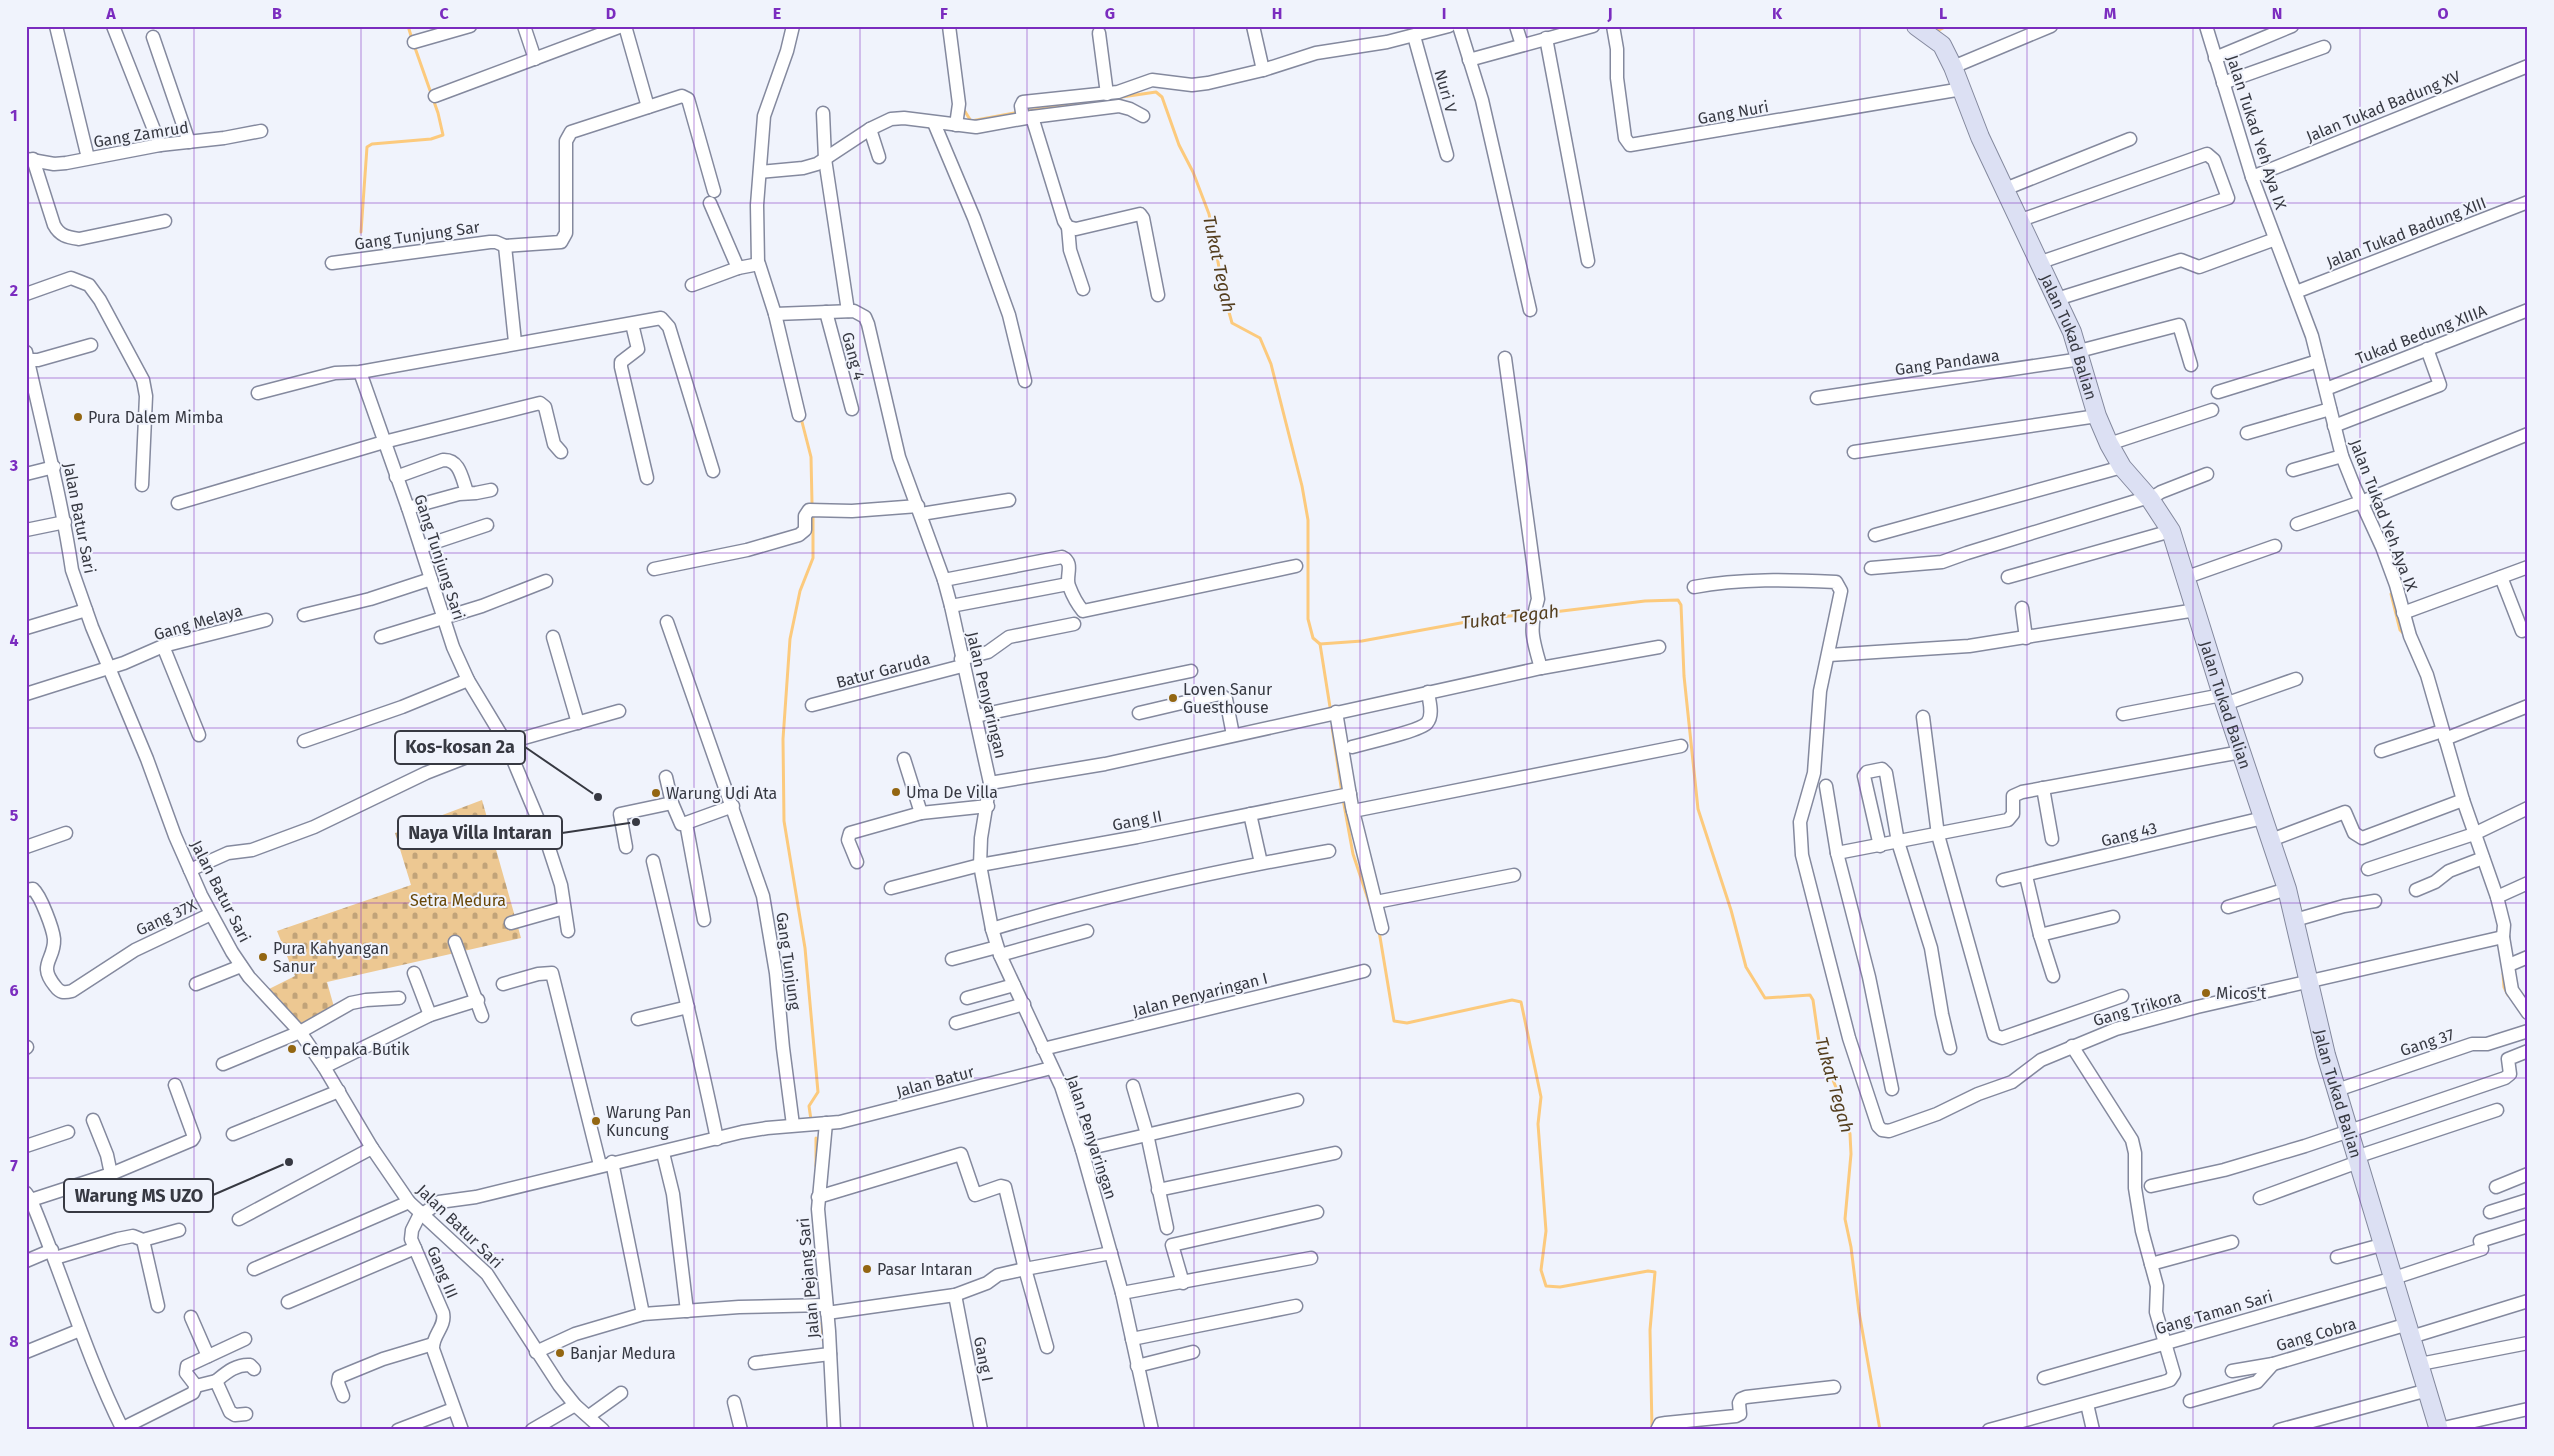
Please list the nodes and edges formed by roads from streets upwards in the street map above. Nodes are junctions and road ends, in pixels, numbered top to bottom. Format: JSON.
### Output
{"nodes":[{"id":1,"x":56,"y":26,"type":"edge"},
{"id":2,"x":113,"y":26,"type":"edge"},
{"id":3,"x":470,"y":26,"type":"edge"},
{"id":4,"x":524,"y":26,"type":"edge"},
{"id":5,"x":624,"y":26,"type":"edge"},
{"id":6,"x":793,"y":26,"type":"edge"},
{"id":7,"x":949,"y":26,"type":"edge"},
{"id":8,"x":1253,"y":26,"type":"edge"},
{"id":9,"x":1449,"y":26,"type":"edge"},
{"id":10,"x":1460,"y":26,"type":"edge"},
{"id":11,"x":1516,"y":26,"type":"edge"},
{"id":12,"x":1593,"y":26,"type":"edge"},
{"id":13,"x":1613,"y":26,"type":"edge"},
{"id":14,"x":2051,"y":26,"type":"edge"},
{"id":15,"x":2206,"y":26,"type":"edge"},
{"id":16,"x":2292,"y":26,"type":"edge"},
{"id":17,"x":1924,"y":28,"type":"edge"},
{"id":18,"x":1099,"y":32,"type":"dead end"},
{"id":19,"x":154,"y":36,"type":"dead end"},
{"id":20,"x":1414,"y":36,"type":"junction"},
{"id":21,"x":1546,"y":38,"type":"junction"},
{"id":22,"x":414,"y":42,"type":"dead end"},
{"id":23,"x":1522,"y":45,"type":"junction"},
{"id":24,"x":2324,"y":47,"type":"dead end"},
{"id":25,"x":2215,"y":58,"type":"junction"},
{"id":26,"x":535,"y":59,"type":"junction"},
{"id":27,"x":1468,"y":60,"type":"junction"},
{"id":28,"x":2528,"y":66,"type":"edge"},
{"id":29,"x":1953,"y":67,"type":"junction"},
{"id":30,"x":1263,"y":70,"type":"junction"},
{"id":31,"x":2223,"y":83,"type":"junction"},
{"id":32,"x":1962,"y":89,"type":"junction"},
{"id":33,"x":1107,"y":94,"type":"junction"},
{"id":34,"x":435,"y":96,"type":"dead end"},
{"id":35,"x":648,"y":107,"type":"junction"},
{"id":36,"x":823,"y":113,"type":"dead end"},
{"id":37,"x":1025,"y":114,"type":"junction"},
{"id":38,"x":1143,"y":116,"type":"dead end"},
{"id":39,"x":934,"y":123,"type":"junction"},
{"id":40,"x":956,"y":125,"type":"junction"},
{"id":41,"x":870,"y":129,"type":"junction"},
{"id":42,"x":261,"y":131,"type":"dead end"},
{"id":43,"x":2130,"y":139,"type":"dead end"},
{"id":44,"x":189,"y":142,"type":"junction"},
{"id":45,"x":160,"y":144,"type":"junction"},
{"id":46,"x":1447,"y":155,"type":"dead end"},
{"id":47,"x":879,"y":157,"type":"dead end"},
{"id":48,"x":88,"y":158,"type":"junction"},
{"id":49,"x":30,"y":159,"type":"edge"},
{"id":50,"x":825,"y":159,"type":"junction"},
{"id":51,"x":760,"y":172,"type":"junction"},
{"id":52,"x":2252,"y":177,"type":"junction"},
{"id":53,"x":2006,"y":189,"type":"junction"},
{"id":54,"x":2528,"y":202,"type":"edge"},
{"id":55,"x":2021,"y":220,"type":"junction"},
{"id":56,"x":165,"y":221,"type":"dead end"},
{"id":57,"x":1068,"y":227,"type":"junction"},
{"id":58,"x":2270,"y":241,"type":"dead end"},
{"id":59,"x":505,"y":246,"type":"junction"},
{"id":60,"x":1588,"y":261,"type":"dead end"},
{"id":61,"x":2041,"y":262,"type":"junction"},
{"id":62,"x":332,"y":263,"type":"dead end"},
{"id":63,"x":758,"y":263,"type":"junction"},
{"id":64,"x":738,"y":268,"type":"junction"},
{"id":65,"x":692,"y":285,"type":"dead end"},
{"id":66,"x":1082,"y":289,"type":"dead end"},
{"id":67,"x":2296,"y":292,"type":"junction"},
{"id":68,"x":26,"y":294,"type":"edge"},
{"id":69,"x":1158,"y":295,"type":"dead end"},
{"id":70,"x":2057,"y":299,"type":"junction"},
{"id":71,"x":1530,"y":310,"type":"dead end"},
{"id":72,"x":2528,"y":310,"type":"edge"},
{"id":73,"x":848,"y":311,"type":"junction"},
{"id":74,"x":826,"y":312,"type":"junction"},
{"id":75,"x":775,"y":314,"type":"junction"},
{"id":76,"x":632,"y":324,"type":"junction"},
{"id":77,"x":515,"y":342,"type":"junction"},
{"id":78,"x":91,"y":345,"type":"dead end"},
{"id":79,"x":2427,"y":349,"type":"junction"},
{"id":80,"x":2080,"y":354,"type":"junction"},
{"id":81,"x":27,"y":357,"type":"edge"},
{"id":82,"x":1505,"y":358,"type":"dead end"},
{"id":83,"x":2318,"y":361,"type":"junction"},
{"id":84,"x":2190,"y":365,"type":"dead end"},
{"id":85,"x":360,"y":372,"type":"junction"},
{"id":86,"x":1025,"y":381,"type":"dead end"},
{"id":87,"x":2326,"y":389,"type":"junction"},
{"id":88,"x":2218,"y":392,"type":"dead end"},
{"id":89,"x":258,"y":393,"type":"dead end"},
{"id":90,"x":1817,"y":398,"type":"dead end"},
{"id":91,"x":852,"y":409,"type":"dead end"},
{"id":92,"x":2330,"y":409,"type":"junction"},
{"id":93,"x":2212,"y":410,"type":"dead end"},
{"id":94,"x":799,"y":414,"type":"dead end"},
{"id":95,"x":2097,"y":416,"type":"junction"},
{"id":96,"x":2334,"y":426,"type":"junction"},
{"id":97,"x":2247,"y":433,"type":"dead end"},
{"id":98,"x":2528,"y":434,"type":"edge"},
{"id":99,"x":384,"y":442,"type":"junction"},
{"id":100,"x":2109,"y":444,"type":"junction"},
{"id":101,"x":561,"y":452,"type":"dead end"},
{"id":102,"x":1854,"y":452,"type":"dead end"},
{"id":103,"x":2339,"y":456,"type":"junction"},
{"id":104,"x":54,"y":467,"type":"junction"},
{"id":105,"x":2122,"y":467,"type":"junction"},
{"id":106,"x":2293,"y":470,"type":"dead end"},
{"id":107,"x":712,"y":471,"type":"dead end"},
{"id":108,"x":26,"y":474,"type":"edge"},
{"id":109,"x":2208,"y":474,"type":"dead end"},
{"id":110,"x":396,"y":477,"type":"junction"},
{"id":111,"x":648,"y":478,"type":"dead end"},
{"id":112,"x":142,"y":485,"type":"dead end"},
{"id":113,"x":491,"y":490,"type":"dead end"},
{"id":114,"x":466,"y":492,"type":"junction"},
{"id":115,"x":2150,"y":498,"type":"junction"},
{"id":116,"x":1009,"y":500,"type":"dead end"},
{"id":117,"x":2361,"y":502,"type":"junction"},
{"id":118,"x":178,"y":503,"type":"dead end"},
{"id":119,"x":408,"y":508,"type":"junction"},
{"id":120,"x":919,"y":510,"type":"junction"},
{"id":121,"x":65,"y":522,"type":"junction"},
{"id":122,"x":2297,"y":524,"type":"dead end"},
{"id":123,"x":487,"y":525,"type":"dead end"},
{"id":124,"x":26,"y":530,"type":"edge"},
{"id":125,"x":2171,"y":531,"type":"junction"},
{"id":126,"x":1875,"y":534,"type":"dead end"},
{"id":127,"x":2275,"y":546,"type":"dead end"},
{"id":128,"x":421,"y":547,"type":"junction"},
{"id":129,"x":1296,"y":566,"type":"dead end"},
{"id":130,"x":2528,"y":566,"type":"edge"},
{"id":131,"x":1871,"y":568,"type":"dead end"},
{"id":132,"x":654,"y":569,"type":"dead end"},
{"id":133,"x":2008,"y":577,"type":"dead end"},
{"id":134,"x":2187,"y":577,"type":"junction"},
{"id":135,"x":2500,"y":577,"type":"junction"},
{"id":136,"x":431,"y":579,"type":"junction"},
{"id":137,"x":944,"y":580,"type":"junction"},
{"id":138,"x":546,"y":581,"type":"dead end"},
{"id":139,"x":1068,"y":584,"type":"junction"},
{"id":140,"x":1694,"y":587,"type":"dead end"},
{"id":141,"x":951,"y":606,"type":"junction"},
{"id":142,"x":2022,"y":608,"type":"dead end"},
{"id":143,"x":86,"y":610,"type":"junction"},
{"id":144,"x":2196,"y":610,"type":"junction"},
{"id":145,"x":2403,"y":614,"type":"junction"},
{"id":146,"x":304,"y":615,"type":"dead end"},
{"id":147,"x":443,"y":619,"type":"junction"},
{"id":148,"x":266,"y":620,"type":"dead end"},
{"id":149,"x":667,"y":622,"type":"dead end"},
{"id":150,"x":1074,"y":624,"type":"dead end"},
{"id":151,"x":26,"y":628,"type":"edge"},
{"id":152,"x":2522,"y":631,"type":"dead end"},
{"id":153,"x":381,"y":637,"type":"dead end"},
{"id":154,"x":553,"y":637,"type":"dead end"},
{"id":155,"x":2026,"y":638,"type":"junction"},
{"id":156,"x":163,"y":646,"type":"junction"},
{"id":157,"x":1659,"y":647,"type":"dead end"},
{"id":158,"x":1829,"y":654,"type":"junction"},
{"id":159,"x":962,"y":662,"type":"junction"},
{"id":160,"x":110,"y":668,"type":"junction"},
{"id":161,"x":1541,"y":668,"type":"junction"},
{"id":162,"x":1191,"y":671,"type":"dead end"},
{"id":163,"x":468,"y":680,"type":"junction"},
{"id":164,"x":2296,"y":680,"type":"dead end"},
{"id":165,"x":1428,"y":692,"type":"junction"},
{"id":166,"x":26,"y":694,"type":"edge"},
{"id":167,"x":2224,"y":699,"type":"junction"},
{"id":168,"x":812,"y":706,"type":"dead end"},
{"id":169,"x":2528,"y":706,"type":"edge"},
{"id":170,"x":619,"y":711,"type":"dead end"},
{"id":171,"x":1336,"y":712,"type":"junction"},
{"id":172,"x":1139,"y":713,"type":"dead end"},
{"id":173,"x":2123,"y":714,"type":"dead end"},
{"id":174,"x":976,"y":716,"type":"junction"},
{"id":175,"x":1924,"y":717,"type":"dead end"},
{"id":176,"x":578,"y":723,"type":"junction"},
{"id":177,"x":199,"y":735,"type":"dead end"},
{"id":178,"x":1233,"y":735,"type":"junction"},
{"id":179,"x":2443,"y":735,"type":"junction"},
{"id":180,"x":304,"y":741,"type":"dead end"},
{"id":181,"x":506,"y":743,"type":"junction"},
{"id":182,"x":1681,"y":746,"type":"dead end"},
{"id":183,"x":1352,"y":747,"type":"dead end"},
{"id":184,"x":2381,"y":751,"type":"dead end"},
{"id":185,"x":2241,"y":752,"type":"junction"},
{"id":186,"x":904,"y":758,"type":"dead end"},
{"id":187,"x":666,"y":777,"type":"dead end"},
{"id":188,"x":990,"y":782,"type":"junction"},
{"id":189,"x":1826,"y":786,"type":"dead end"},
{"id":190,"x":2043,"y":788,"type":"junction"},
{"id":191,"x":1345,"y":794,"type":"junction"},
{"id":192,"x":2463,"y":800,"type":"junction"},
{"id":193,"x":672,"y":803,"type":"junction"},
{"id":194,"x":733,"y":806,"type":"junction"},
{"id":195,"x":988,"y":806,"type":"junction"},
{"id":196,"x":2528,"y":808,"type":"edge"},
{"id":197,"x":1353,"y":810,"type":"junction"},
{"id":198,"x":921,"y":813,"type":"junction"},
{"id":199,"x":1250,"y":814,"type":"junction"},
{"id":200,"x":2263,"y":818,"type":"junction"},
{"id":201,"x":686,"y":823,"type":"junction"},
{"id":202,"x":66,"y":833,"type":"dead end"},
{"id":203,"x":2474,"y":834,"type":"junction"},
{"id":204,"x":1938,"y":835,"type":"junction"},
{"id":205,"x":2052,"y":839,"type":"dead end"},
{"id":206,"x":2271,"y":840,"type":"junction"},
{"id":207,"x":1898,"y":842,"type":"junction"},
{"id":208,"x":26,"y":846,"type":"edge"},
{"id":209,"x":1880,"y":846,"type":"junction"},
{"id":210,"x":626,"y":847,"type":"dead end"},
{"id":211,"x":1328,"y":851,"type":"dead end"},
{"id":212,"x":1837,"y":853,"type":"junction"},
{"id":213,"x":2483,"y":858,"type":"junction"},
{"id":214,"x":653,"y":861,"type":"dead end"},
{"id":215,"x":857,"y":862,"type":"dead end"},
{"id":216,"x":1261,"y":863,"type":"junction"},
{"id":217,"x":980,"y":866,"type":"junction"},
{"id":218,"x":2368,"y":869,"type":"dead end"},
{"id":219,"x":190,"y":870,"type":"junction"},
{"id":220,"x":1514,"y":876,"type":"dead end"},
{"id":221,"x":2026,"y":876,"type":"junction"},
{"id":222,"x":2003,"y":880,"type":"dead end"},
{"id":223,"x":2528,"y":883,"type":"edge"},
{"id":224,"x":890,"y":888,"type":"dead end"},
{"id":225,"x":2287,"y":889,"type":"junction"},
{"id":226,"x":26,"y":890,"type":"edge"},
{"id":227,"x":2416,"y":890,"type":"dead end"},
{"id":228,"x":2497,"y":897,"type":"junction"},
{"id":229,"x":2375,"y":901,"type":"dead end"},
{"id":230,"x":1376,"y":902,"type":"junction"},
{"id":231,"x":2228,"y":907,"type":"dead end"},
{"id":232,"x":564,"y":908,"type":"junction"},
{"id":233,"x":211,"y":914,"type":"junction"},
{"id":234,"x":2113,"y":917,"type":"dead end"},
{"id":235,"x":704,"y":920,"type":"dead end"},
{"id":236,"x":2295,"y":920,"type":"junction"},
{"id":237,"x":511,"y":923,"type":"dead end"},
{"id":238,"x":1382,"y":928,"type":"dead end"},
{"id":239,"x":992,"y":929,"type":"junction"},
{"id":240,"x":568,"y":931,"type":"dead end"},
{"id":241,"x":1087,"y":931,"type":"dead end"},
{"id":242,"x":2040,"y":935,"type":"junction"},
{"id":243,"x":2503,"y":936,"type":"junction"},
{"id":244,"x":455,"y":942,"type":"dead end"},
{"id":245,"x":999,"y":951,"type":"junction"},
{"id":246,"x":2528,"y":957,"type":"edge"},
{"id":247,"x":952,"y":959,"type":"dead end"},
{"id":248,"x":2509,"y":965,"type":"junction"},
{"id":249,"x":241,"y":966,"type":"junction"},
{"id":250,"x":1364,"y":971,"type":"dead end"},
{"id":251,"x":414,"y":973,"type":"dead end"},
{"id":252,"x":2053,"y":976,"type":"dead end"},
{"id":253,"x":2308,"y":982,"type":"junction"},
{"id":254,"x":196,"y":984,"type":"dead end"},
{"id":255,"x":503,"y":984,"type":"dead end"},
{"id":256,"x":1014,"y":985,"type":"junction"},
{"id":257,"x":2122,"y":996,"type":"dead end"},
{"id":258,"x":398,"y":998,"type":"dead end"},
{"id":259,"x":968,"y":998,"type":"dead end"},
{"id":260,"x":478,"y":1000,"type":"junction"},
{"id":261,"x":1024,"y":1004,"type":"junction"},
{"id":262,"x":688,"y":1008,"type":"junction"},
{"id":263,"x":2528,"y":1013,"type":"edge"},
{"id":264,"x":430,"y":1015,"type":"junction"},
{"id":265,"x":482,"y":1016,"type":"dead end"},
{"id":266,"x":638,"y":1019,"type":"dead end"},
{"id":267,"x":956,"y":1023,"type":"dead end"},
{"id":268,"x":2528,"y":1031,"type":"edge"},
{"id":269,"x":300,"y":1032,"type":"junction"},
{"id":270,"x":2072,"y":1046,"type":"junction"},
{"id":271,"x":1950,"y":1048,"type":"dead end"},
{"id":272,"x":1044,"y":1049,"type":"junction"},
{"id":273,"x":2528,"y":1051,"type":"edge"},
{"id":274,"x":224,"y":1064,"type":"dead end"},
{"id":275,"x":324,"y":1067,"type":"junction"},
{"id":276,"x":1051,"y":1068,"type":"junction"},
{"id":277,"x":175,"y":1085,"type":"dead end"},
{"id":278,"x":1133,"y":1086,"type":"dead end"},
{"id":279,"x":1892,"y":1089,"type":"dead end"},
{"id":280,"x":2337,"y":1090,"type":"junction"},
{"id":281,"x":339,"y":1091,"type":"junction"},
{"id":282,"x":1297,"y":1100,"type":"dead end"},
{"id":283,"x":2497,"y":1110,"type":"dead end"},
{"id":284,"x":93,"y":1120,"type":"dead end"},
{"id":285,"x":826,"y":1123,"type":"junction"},
{"id":286,"x":793,"y":1125,"type":"junction"},
{"id":287,"x":68,"y":1132,"type":"dead end"},
{"id":288,"x":2349,"y":1132,"type":"junction"},
{"id":289,"x":233,"y":1134,"type":"dead end"},
{"id":290,"x":1147,"y":1134,"type":"junction"},
{"id":291,"x":716,"y":1139,"type":"junction"},
{"id":292,"x":26,"y":1146,"type":"edge"},
{"id":293,"x":372,"y":1148,"type":"junction"},
{"id":294,"x":1082,"y":1150,"type":"junction"},
{"id":295,"x":663,"y":1153,"type":"junction"},
{"id":296,"x":1335,"y":1153,"type":"dead end"},
{"id":297,"x":2357,"y":1160,"type":"junction"},
{"id":298,"x":606,"y":1164,"type":"junction"},
{"id":299,"x":111,"y":1174,"type":"junction"},
{"id":300,"x":2528,"y":1174,"type":"edge"},
{"id":301,"x":2152,"y":1186,"type":"dead end"},
{"id":302,"x":2496,"y":1187,"type":"dead end"},
{"id":303,"x":1158,"y":1190,"type":"junction"},
{"id":304,"x":28,"y":1196,"type":"edge"},
{"id":305,"x":818,"y":1197,"type":"junction"},
{"id":306,"x":2260,"y":1198,"type":"dead end"},
{"id":307,"x":2528,"y":1200,"type":"edge"},
{"id":308,"x":409,"y":1202,"type":"junction"},
{"id":309,"x":1317,"y":1212,"type":"dead end"},
{"id":310,"x":2490,"y":1212,"type":"dead end"},
{"id":311,"x":422,"y":1213,"type":"junction"},
{"id":312,"x":239,"y":1219,"type":"dead end"},
{"id":313,"x":2528,"y":1226,"type":"edge"},
{"id":314,"x":1167,"y":1228,"type":"dead end"},
{"id":315,"x":178,"y":1230,"type":"dead end"},
{"id":316,"x":143,"y":1240,"type":"junction"},
{"id":317,"x":2232,"y":1242,"type":"dead end"},
{"id":318,"x":2385,"y":1244,"type":"junction"},
{"id":319,"x":415,"y":1248,"type":"junction"},
{"id":320,"x":1111,"y":1253,"type":"junction"},
{"id":321,"x":54,"y":1254,"type":"junction"},
{"id":322,"x":2338,"y":1257,"type":"dead end"},
{"id":323,"x":1311,"y":1258,"type":"dead end"},
{"id":324,"x":26,"y":1261,"type":"edge"},
{"id":325,"x":2151,"y":1264,"type":"junction"},
{"id":326,"x":254,"y":1269,"type":"dead end"},
{"id":327,"x":1025,"y":1270,"type":"junction"},
{"id":328,"x":2394,"y":1278,"type":"junction"},
{"id":329,"x":1184,"y":1283,"type":"junction"},
{"id":330,"x":1122,"y":1293,"type":"junction"},
{"id":331,"x":955,"y":1295,"type":"junction"},
{"id":332,"x":2528,"y":1301,"type":"edge"},
{"id":333,"x":288,"y":1302,"type":"dead end"},
{"id":334,"x":158,"y":1306,"type":"dead end"},
{"id":335,"x":1296,"y":1306,"type":"dead end"},
{"id":336,"x":826,"y":1309,"type":"junction"},
{"id":337,"x":687,"y":1310,"type":"junction"},
{"id":338,"x":643,"y":1314,"type":"junction"},
{"id":339,"x":190,"y":1317,"type":"dead end"},
{"id":340,"x":80,"y":1330,"type":"junction"},
{"id":341,"x":2410,"y":1331,"type":"junction"},
{"id":342,"x":245,"y":1339,"type":"dead end"},
{"id":343,"x":1132,"y":1339,"type":"junction"},
{"id":344,"x":2164,"y":1343,"type":"junction"},
{"id":345,"x":2528,"y":1343,"type":"edge"},
{"id":346,"x":433,"y":1344,"type":"junction"},
{"id":347,"x":1047,"y":1347,"type":"dead end"},
{"id":348,"x":26,"y":1352,"type":"edge"},
{"id":349,"x":536,"y":1352,"type":"junction"},
{"id":350,"x":1192,"y":1352,"type":"dead end"},
{"id":351,"x":830,"y":1354,"type":"junction"},
{"id":352,"x":208,"y":1356,"type":"junction"},
{"id":353,"x":755,"y":1363,"type":"dead end"},
{"id":354,"x":2274,"y":1364,"type":"junction"},
{"id":355,"x":2420,"y":1364,"type":"junction"},
{"id":356,"x":1137,"y":1366,"type":"junction"},
{"id":357,"x":254,"y":1369,"type":"dead end"},
{"id":358,"x":2232,"y":1371,"type":"dead end"},
{"id":359,"x":2044,"y":1378,"type":"dead end"},
{"id":360,"x":216,"y":1381,"type":"junction"},
{"id":361,"x":196,"y":1386,"type":"junction"},
{"id":362,"x":1834,"y":1387,"type":"dead end"},
{"id":363,"x":2428,"y":1390,"type":"junction"},
{"id":364,"x":621,"y":1393,"type":"dead end"},
{"id":365,"x":344,"y":1396,"type":"dead end"},
{"id":366,"x":2190,"y":1401,"type":"dead end"},
{"id":367,"x":734,"y":1402,"type":"dead end"},
{"id":368,"x":2086,"y":1404,"type":"junction"},
{"id":369,"x":575,"y":1405,"type":"junction"},
{"id":370,"x":453,"y":1409,"type":"junction"},
{"id":371,"x":2528,"y":1409,"type":"edge"},
{"id":372,"x":246,"y":1414,"type":"dead end"},
{"id":373,"x":589,"y":1416,"type":"junction"},
{"id":374,"x":123,"y":1429,"type":"edge"},
{"id":375,"x":2439,"y":1429,"type":"edge"},
{"id":376,"x":398,"y":1430,"type":"edge"},
{"id":377,"x":462,"y":1430,"type":"edge"},
{"id":378,"x":532,"y":1430,"type":"edge"},
{"id":379,"x":603,"y":1430,"type":"edge"},
{"id":380,"x":741,"y":1430,"type":"edge"},
{"id":381,"x":834,"y":1430,"type":"edge"},
{"id":382,"x":981,"y":1430,"type":"edge"},
{"id":383,"x":1152,"y":1430,"type":"edge"},
{"id":384,"x":1657,"y":1430,"type":"edge"},
{"id":385,"x":1989,"y":1430,"type":"edge"},
{"id":386,"x":2093,"y":1430,"type":"edge"},
{"id":387,"x":2279,"y":1430,"type":"edge"}],
"edges":[{"from":1,"to":48,"type":"street"},
{"from":2,"to":45,"type":"street"},
{"from":3,"to":22,"type":"street"},
{"from":4,"to":26,"type":"street"},
{"from":5,"to":26,"type":"street"},
{"from":5,"to":35,"type":"street"},
{"from":6,"to":51,"type":"street"},
{"from":7,"to":40,"type":"street"},
{"from":8,"to":30,"type":"street"},
{"from":9,"to":20,"type":"street"},
{"from":10,"to":27,"type":"street"},
{"from":11,"to":23,"type":"street"},
{"from":12,"to":21,"type":"street"},
{"from":13,"to":32,"type":"street","name":"Gang Nuri"},
{"from":14,"to":29,"type":"street"},
{"from":15,"to":25,"type":"street","name":"Jalan Tukad Yeh Aya IX"},
{"from":16,"to":25,"type":"street"},
{"from":17,"to":29,"type":"street","name":"Jalan Tukad Balian"},
{"from":18,"to":33,"type":"street"},
{"from":19,"to":44,"type":"street"},
{"from":20,"to":30,"type":"street"},
{"from":20,"to":46,"type":"street","name":"Nuri V"},
{"from":21,"to":23,"type":"street"},
{"from":21,"to":60,"type":"street"},
{"from":23,"to":27,"type":"street"},
{"from":24,"to":31,"type":"street"},
{"from":25,"to":31,"type":"street","name":"Jalan Tukad Yeh Aya IX"},
{"from":26,"to":34,"type":"street"},
{"from":27,"to":71,"type":"street"},
{"from":28,"to":52,"type":"street","name":"Jalan Tukad Badung XV"},
{"from":29,"to":32,"type":"street","name":"Jalan Tukad Balian"},
{"from":30,"to":33,"type":"street"},
{"from":31,"to":52,"type":"street","name":"Jalan Tukad Yeh Aya IX"},
{"from":32,"to":53,"type":"street","name":"Jalan Tukad Balian"},
{"from":33,"to":37,"type":"street"},
{"from":35,"to":59,"type":"street","name":"Gang Tunjung Sar"},
{"from":35,"to":64,"type":"street"},
{"from":36,"to":50,"type":"street"},
{"from":37,"to":38,"type":"street"},
{"from":37,"to":40,"type":"street"},
{"from":37,"to":57,"type":"street"},
{"from":39,"to":40,"type":"street"},
{"from":39,"to":41,"type":"street"},
{"from":39,"to":86,"type":"street"},
{"from":41,"to":47,"type":"street"},
{"from":41,"to":50,"type":"street"},
{"from":42,"to":44,"type":"street","name":"Gang Zamrud"},
{"from":43,"to":53,"type":"street"},
{"from":44,"to":45,"type":"street","name":"Gang Zamrud"},
{"from":45,"to":48,"type":"street","name":"Gang Zamrud"},
{"from":48,"to":49,"type":"street","name":"Gang Zamrud"},
{"from":49,"to":56,"type":"street"},
{"from":50,"to":51,"type":"street"},
{"from":50,"to":73,"type":"street"},
{"from":51,"to":63,"type":"street"},
{"from":52,"to":67,"type":"street","name":"Jalan Tukad Yeh Aya IX"},
{"from":53,"to":55,"type":"street","name":"Jalan Tukad Balian"},
{"from":54,"to":67,"type":"street","name":"Jalan Tukad Badung XIII"},
{"from":55,"to":61,"type":"street","name":"Jalan Tukad Balian"},
{"from":55,"to":61,"type":"street"},
{"from":57,"to":66,"type":"street"},
{"from":57,"to":69,"type":"street"},
{"from":58,"to":70,"type":"street"},
{"from":59,"to":62,"type":"street","name":"Gang Tunjung Sar"},
{"from":59,"to":77,"type":"street"},
{"from":61,"to":70,"type":"street","name":"Jalan Tukad Balian"},
{"from":63,"to":64,"type":"street"},
{"from":63,"to":75,"type":"street"},
{"from":64,"to":65,"type":"street"},
{"from":67,"to":83,"type":"street","name":"Jalan Tukad Yeh Aya IX"},
{"from":68,"to":112,"type":"street"},
{"from":70,"to":80,"type":"street","name":"Jalan Tukad Balian"},
{"from":72,"to":79,"type":"street","name":"Tukad Bedung XIIIA"},
{"from":73,"to":74,"type":"street"},
{"from":73,"to":120,"type":"street","name":"Jalan Penyaringan"},
{"from":74,"to":75,"type":"street"},
{"from":74,"to":91,"type":"street","name":"Gang 4"},
{"from":75,"to":94,"type":"street"},
{"from":76,"to":77,"type":"street"},
{"from":76,"to":107,"type":"street"},
{"from":76,"to":111,"type":"street"},
{"from":77,"to":85,"type":"street"},
{"from":78,"to":81,"type":"street"},
{"from":79,"to":87,"type":"street","name":"Tukad Bedung XIIIA"},
{"from":79,"to":96,"type":"street"},
{"from":80,"to":84,"type":"street","name":"Gang Pandawa"},
{"from":80,"to":90,"type":"street","name":"Gang Pandawa"},
{"from":80,"to":95,"type":"street","name":"Jalan Tukad Balian"},
{"from":81,"to":104,"type":"street","name":"Jalan Batur Sari"},
{"from":82,"to":161,"type":"street"},
{"from":83,"to":87,"type":"street","name":"Jalan Tukad Yeh Aya IX"},
{"from":83,"to":88,"type":"street"},
{"from":85,"to":89,"type":"street"},
{"from":85,"to":99,"type":"street","name":"Gang Tunjung Sari"},
{"from":87,"to":92,"type":"street","name":"Jalan Tukad Yeh Aya IX"},
{"from":92,"to":96,"type":"street","name":"Jalan Tukad Yeh Aya IX"},
{"from":92,"to":97,"type":"street"},
{"from":93,"to":100,"type":"street"},
{"from":95,"to":100,"type":"street","name":"Jalan Tukad Balian"},
{"from":95,"to":102,"type":"street"},
{"from":96,"to":103,"type":"street","name":"Jalan Tukad Yeh Aya IX"},
{"from":98,"to":117,"type":"street"},
{"from":99,"to":101,"type":"street"},
{"from":99,"to":110,"type":"street","name":"Gang Tunjung Sari"},
{"from":99,"to":118,"type":"street"},
{"from":100,"to":105,"type":"street","name":"Jalan Tukad Balian"},
{"from":103,"to":106,"type":"street"},
{"from":103,"to":117,"type":"street","name":"Jalan Tukad Yeh Aya IX"},
{"from":104,"to":108,"type":"street"},
{"from":104,"to":121,"type":"street","name":"Jalan Batur Sari"},
{"from":105,"to":115,"type":"street","name":"Jalan Tukad Balian"},
{"from":105,"to":126,"type":"street"},
{"from":109,"to":115,"type":"street"},
{"from":110,"to":114,"type":"street"},
{"from":110,"to":119,"type":"street","name":"Gang Tunjung Sari"},
{"from":113,"to":114,"type":"street"},
{"from":114,"to":119,"type":"street"},
{"from":115,"to":125,"type":"street","name":"Jalan Tukad Balian"},
{"from":115,"to":131,"type":"street"},
{"from":116,"to":120,"type":"street"},
{"from":117,"to":122,"type":"street"},
{"from":117,"to":145,"type":"street","name":"Jalan Tukad Yeh Aya IX"},
{"from":119,"to":128,"type":"street","name":"Gang Tunjung Sari"},
{"from":120,"to":132,"type":"street"},
{"from":120,"to":137,"type":"street","name":"Jalan Penyaringan"},
{"from":121,"to":124,"type":"street"},
{"from":121,"to":143,"type":"street","name":"Jalan Batur Sari"},
{"from":123,"to":128,"type":"street"},
{"from":125,"to":133,"type":"street"},
{"from":125,"to":134,"type":"street","name":"Jalan Tukad Balian"},
{"from":127,"to":134,"type":"street"},
{"from":128,"to":136,"type":"street","name":"Gang Tunjung Sari"},
{"from":129,"to":139,"type":"street"},
{"from":130,"to":135,"type":"street"},
{"from":134,"to":144,"type":"street","name":"Jalan Tukad Balian"},
{"from":135,"to":145,"type":"street"},
{"from":135,"to":152,"type":"street"},
{"from":136,"to":146,"type":"street"},
{"from":136,"to":147,"type":"street","name":"Gang Tunjung Sari"},
{"from":137,"to":139,"type":"street"},
{"from":137,"to":141,"type":"street","name":"Jalan Penyaringan"},
{"from":138,"to":147,"type":"street"},
{"from":139,"to":141,"type":"street"},
{"from":140,"to":158,"type":"street"},
{"from":141,"to":159,"type":"street","name":"Jalan Penyaringan"},
{"from":142,"to":155,"type":"street"},
{"from":143,"to":151,"type":"street"},
{"from":143,"to":160,"type":"street","name":"Jalan Batur Sari"},
{"from":144,"to":155,"type":"street"},
{"from":144,"to":167,"type":"street","name":"Jalan Tukad Balian"},
{"from":145,"to":179,"type":"street","name":"Jalan Tukad Yeh Aya IX"},
{"from":147,"to":153,"type":"street"},
{"from":147,"to":163,"type":"street","name":"Gang Tunjung Sari"},
{"from":148,"to":156,"type":"street","name":"Gang Melaya"},
{"from":149,"to":194,"type":"street","name":"Gang Tunjung"},
{"from":150,"to":159,"type":"street","name":"Batur Garuda"},
{"from":154,"to":176,"type":"street"},
{"from":155,"to":158,"type":"street"},
{"from":156,"to":160,"type":"street","name":"Gang Melaya"},
{"from":156,"to":177,"type":"street"},
{"from":157,"to":161,"type":"street"},
{"from":158,"to":270,"type":"street","name":"Gang Trikora"},
{"from":159,"to":168,"type":"street","name":"Batur Garuda"},
{"from":159,"to":174,"type":"street","name":"Jalan Penyaringan"},
{"from":160,"to":166,"type":"street","name":"Gang Melaya"},
{"from":160,"to":219,"type":"street","name":"Jalan Batur Sari"},
{"from":161,"to":165,"type":"street"},
{"from":162,"to":174,"type":"street"},
{"from":163,"to":180,"type":"street"},
{"from":163,"to":181,"type":"street","name":"Gang Tunjung Sari"},
{"from":164,"to":167,"type":"street"},
{"from":165,"to":171,"type":"street"},
{"from":165,"to":183,"type":"street"},
{"from":167,"to":173,"type":"street"},
{"from":167,"to":185,"type":"street","name":"Jalan Tukad Balian"},
{"from":169,"to":179,"type":"street"},
{"from":170,"to":176,"type":"street"},
{"from":171,"to":178,"type":"street"},
{"from":171,"to":191,"type":"street"},
{"from":172,"to":178,"type":"street"},
{"from":174,"to":188,"type":"street","name":"Jalan Penyaringan"},
{"from":175,"to":204,"type":"street"},
{"from":176,"to":181,"type":"street"},
{"from":178,"to":188,"type":"street"},
{"from":179,"to":184,"type":"street"},
{"from":179,"to":192,"type":"street","name":"Jalan Tukad Yeh Aya IX"},
{"from":181,"to":219,"type":"street"},
{"from":181,"to":232,"type":"street","name":"Gang Tunjung Sari"},
{"from":182,"to":197,"type":"street"},
{"from":185,"to":190,"type":"street"},
{"from":185,"to":200,"type":"street","name":"Jalan Tukad Balian"},
{"from":186,"to":198,"type":"street"},
{"from":187,"to":193,"type":"street"},
{"from":188,"to":195,"type":"street","name":"Jalan Penyaringan"},
{"from":189,"to":212,"type":"street"},
{"from":190,"to":204,"type":"street"},
{"from":190,"to":205,"type":"street"},
{"from":191,"to":197,"type":"street"},
{"from":191,"to":199,"type":"street","name":"Gang II"},
{"from":192,"to":203,"type":"street","name":"Jalan Tukad Yeh Aya IX"},
{"from":192,"to":206,"type":"street"},
{"from":193,"to":201,"type":"street"},
{"from":193,"to":210,"type":"street"},
{"from":194,"to":201,"type":"street"},
{"from":194,"to":286,"type":"street","name":"Gang Tunjung"},
{"from":195,"to":198,"type":"street"},
{"from":195,"to":217,"type":"street","name":"Jalan Penyaringan"},
{"from":196,"to":203,"type":"street"},
{"from":197,"to":230,"type":"street"},
{"from":198,"to":215,"type":"street"},
{"from":199,"to":216,"type":"street"},
{"from":199,"to":217,"type":"street","name":"Gang II"},
{"from":200,"to":206,"type":"street","name":"Jalan Tukad Balian"},
{"from":200,"to":221,"type":"street","name":"Gang 43"},
{"from":201,"to":235,"type":"street"},
{"from":202,"to":208,"type":"street"},
{"from":203,"to":213,"type":"street","name":"Jalan Tukad Yeh Aya IX"},
{"from":203,"to":218,"type":"street"},
{"from":204,"to":207,"type":"street"},
{"from":204,"to":257,"type":"street"},
{"from":206,"to":225,"type":"street","name":"Jalan Tukad Balian"},
{"from":207,"to":209,"type":"street"},
{"from":207,"to":209,"type":"street"},
{"from":207,"to":271,"type":"street"},
{"from":209,"to":212,"type":"street"},
{"from":211,"to":216,"type":"street"},
{"from":212,"to":279,"type":"street"},
{"from":213,"to":227,"type":"street"},
{"from":213,"to":228,"type":"street","name":"Jalan Tukad Yeh Aya IX"},
{"from":214,"to":262,"type":"street"},
{"from":216,"to":239,"type":"street"},
{"from":217,"to":224,"type":"street","name":"Gang II"},
{"from":217,"to":239,"type":"street","name":"Jalan Penyaringan"},
{"from":219,"to":233,"type":"street","name":"Jalan Batur Sari"},
{"from":220,"to":230,"type":"street"},
{"from":221,"to":222,"type":"street","name":"Gang 43"},
{"from":221,"to":242,"type":"street"},
{"from":223,"to":228,"type":"street"},
{"from":225,"to":231,"type":"street"},
{"from":225,"to":236,"type":"street","name":"Jalan Tukad Balian"},
{"from":226,"to":233,"type":"street","name":"Gang 37X"},
{"from":228,"to":243,"type":"street","name":"Jalan Tukad Yeh Aya IX"},
{"from":229,"to":236,"type":"street"},
{"from":230,"to":238,"type":"street"},
{"from":232,"to":237,"type":"street"},
{"from":232,"to":240,"type":"street","name":"Gang Tunjung Sari"},
{"from":233,"to":249,"type":"street","name":"Jalan Batur Sari"},
{"from":234,"to":242,"type":"street"},
{"from":236,"to":253,"type":"street","name":"Jalan Tukad Balian"},
{"from":239,"to":245,"type":"street","name":"Jalan Penyaringan"},
{"from":241,"to":245,"type":"street"},
{"from":242,"to":252,"type":"street"},
{"from":243,"to":248,"type":"street","name":"Jalan Tukad Yeh Aya IX"},
{"from":243,"to":253,"type":"street","name":"Gang Trikora"},
{"from":244,"to":260,"type":"street"},
{"from":245,"to":247,"type":"street"},
{"from":245,"to":256,"type":"street","name":"Jalan Penyaringan"},
{"from":246,"to":248,"type":"street"},
{"from":248,"to":263,"type":"street","name":"Jalan Tukad Yeh Aya IX"},
{"from":249,"to":254,"type":"street"},
{"from":249,"to":269,"type":"street","name":"Jalan Batur Sari"},
{"from":250,"to":272,"type":"street","name":"Jalan Penyaringan I"},
{"from":251,"to":264,"type":"street"},
{"from":253,"to":270,"type":"street","name":"Gang Trikora"},
{"from":253,"to":280,"type":"street","name":"Jalan Tukad Balian"},
{"from":255,"to":298,"type":"street"},
{"from":256,"to":259,"type":"street"},
{"from":256,"to":261,"type":"street","name":"Jalan Penyaringan"},
{"from":258,"to":269,"type":"street"},
{"from":260,"to":264,"type":"street"},
{"from":260,"to":265,"type":"street"},
{"from":261,"to":267,"type":"street"},
{"from":261,"to":272,"type":"street","name":"Jalan Penyaringan"},
{"from":262,"to":266,"type":"street"},
{"from":262,"to":291,"type":"street"},
{"from":264,"to":275,"type":"street"},
{"from":268,"to":280,"type":"street","name":"Gang 37"},
{"from":269,"to":274,"type":"street"},
{"from":269,"to":275,"type":"street","name":"Jalan Batur Sari"},
{"from":270,"to":325,"type":"street"},
{"from":272,"to":276,"type":"street","name":"Jalan Penyaringan"},
{"from":273,"to":288,"type":"street"},
{"from":275,"to":281,"type":"street","name":"Jalan Batur Sari"},
{"from":276,"to":285,"type":"street","name":"Jalan Batur"},
{"from":276,"to":294,"type":"street","name":"Jalan Penyaringan"},
{"from":277,"to":299,"type":"street"},
{"from":278,"to":290,"type":"street"},
{"from":280,"to":288,"type":"street","name":"Jalan Tukad Balian"},
{"from":281,"to":289,"type":"street"},
{"from":281,"to":293,"type":"street","name":"Jalan Batur Sari"},
{"from":282,"to":290,"type":"street"},
{"from":283,"to":297,"type":"street"},
{"from":284,"to":299,"type":"street"},
{"from":285,"to":286,"type":"street","name":"Jalan Batur"},
{"from":285,"to":305,"type":"street","name":"Jalan Pejang Sari"},
{"from":286,"to":291,"type":"street","name":"Jalan Batur"},
{"from":287,"to":292,"type":"street"},
{"from":288,"to":297,"type":"street","name":"Jalan Tukad Balian"},
{"from":288,"to":301,"type":"street"},
{"from":290,"to":294,"type":"street"},
{"from":290,"to":303,"type":"street"},
{"from":291,"to":295,"type":"street","name":"Jalan Batur"},
{"from":293,"to":308,"type":"street","name":"Jalan Batur Sari"},
{"from":293,"to":312,"type":"street"},
{"from":294,"to":320,"type":"street","name":"Jalan Penyaringan"},
{"from":295,"to":298,"type":"street","name":"Jalan Batur"},
{"from":295,"to":337,"type":"street"},
{"from":296,"to":303,"type":"street"},
{"from":297,"to":306,"type":"street"},
{"from":297,"to":318,"type":"street","name":"Jalan Tukad Balian"},
{"from":298,"to":311,"type":"street","name":"Jalan Batur"},
{"from":298,"to":338,"type":"street"},
{"from":299,"to":304,"type":"street"},
{"from":300,"to":302,"type":"street"},
{"from":303,"to":314,"type":"street"},
{"from":304,"to":321,"type":"street"},
{"from":305,"to":327,"type":"street"},
{"from":305,"to":336,"type":"street","name":"Jalan Pejang Sari"},
{"from":307,"to":310,"type":"street"},
{"from":308,"to":311,"type":"street","name":"Jalan Batur Sari"},
{"from":308,"to":326,"type":"street"},
{"from":309,"to":329,"type":"street"},
{"from":311,"to":319,"type":"street","name":"Gang III"},
{"from":311,"to":349,"type":"street","name":"Jalan Batur Sari"},
{"from":313,"to":328,"type":"street","name":"Gang Taman Sari"},
{"from":315,"to":316,"type":"street"},
{"from":316,"to":321,"type":"street"},
{"from":316,"to":334,"type":"street"},
{"from":317,"to":325,"type":"street"},
{"from":318,"to":322,"type":"street"},
{"from":318,"to":328,"type":"street","name":"Jalan Tukad Balian"},
{"from":319,"to":333,"type":"street"},
{"from":319,"to":346,"type":"street","name":"Gang III"},
{"from":320,"to":327,"type":"street"},
{"from":320,"to":330,"type":"street","name":"Jalan Penyaringan"},
{"from":321,"to":324,"type":"street"},
{"from":321,"to":340,"type":"street"},
{"from":323,"to":329,"type":"street"},
{"from":325,"to":344,"type":"street"},
{"from":327,"to":331,"type":"street"},
{"from":327,"to":347,"type":"street"},
{"from":328,"to":341,"type":"street","name":"Jalan Tukad Balian"},
{"from":328,"to":344,"type":"street","name":"Gang Taman Sari"},
{"from":329,"to":330,"type":"street"},
{"from":330,"to":343,"type":"street","name":"Jalan Penyaringan"},
{"from":331,"to":336,"type":"street"},
{"from":331,"to":382,"type":"street","name":"Gang I"},
{"from":332,"to":341,"type":"street","name":"Gang Cobra"},
{"from":335,"to":343,"type":"street"},
{"from":336,"to":337,"type":"street"},
{"from":336,"to":351,"type":"street","name":"Jalan Pejang Sari"},
{"from":337,"to":338,"type":"street"},
{"from":338,"to":349,"type":"street"},
{"from":339,"to":352,"type":"street"},
{"from":340,"to":348,"type":"street"},
{"from":340,"to":374,"type":"street"},
{"from":341,"to":354,"type":"street","name":"Gang Cobra"},
{"from":341,"to":355,"type":"street","name":"Jalan Tukad Balian"},
{"from":342,"to":352,"type":"street"},
{"from":343,"to":356,"type":"street","name":"Jalan Penyaringan"},
{"from":344,"to":359,"type":"street","name":"Gang Taman Sari"},
{"from":344,"to":368,"type":"street"},
{"from":345,"to":355,"type":"street"},
{"from":346,"to":365,"type":"street"},
{"from":346,"to":370,"type":"street"},
{"from":349,"to":369,"type":"street","name":"Jalan Batur Sari"},
{"from":350,"to":356,"type":"street"},
{"from":351,"to":353,"type":"street"},
{"from":351,"to":381,"type":"street","name":"Jalan Pejang Sari"},
{"from":352,"to":361,"type":"street"},
{"from":354,"to":358,"type":"street","name":"Gang Cobra"},
{"from":354,"to":366,"type":"street"},
{"from":355,"to":363,"type":"street","name":"Jalan Tukad Balian"},
{"from":356,"to":383,"type":"street","name":"Jalan Penyaringan"},
{"from":357,"to":360,"type":"street"},
{"from":360,"to":361,"type":"street"},
{"from":360,"to":372,"type":"street"},
{"from":361,"to":374,"type":"street"},
{"from":362,"to":384,"type":"street"},
{"from":363,"to":375,"type":"street","name":"Jalan Tukad Balian"},
{"from":363,"to":387,"type":"street"},
{"from":364,"to":373,"type":"street"},
{"from":367,"to":380,"type":"street"},
{"from":368,"to":385,"type":"street"},
{"from":368,"to":386,"type":"street"},
{"from":369,"to":373,"type":"street","name":"Jalan Batur Sari"},
{"from":369,"to":378,"type":"street"},
{"from":370,"to":376,"type":"street"},
{"from":370,"to":377,"type":"street"},
{"from":371,"to":375,"type":"street"},
{"from":373,"to":379,"type":"street","name":"Jalan Batur Sari"}]}
